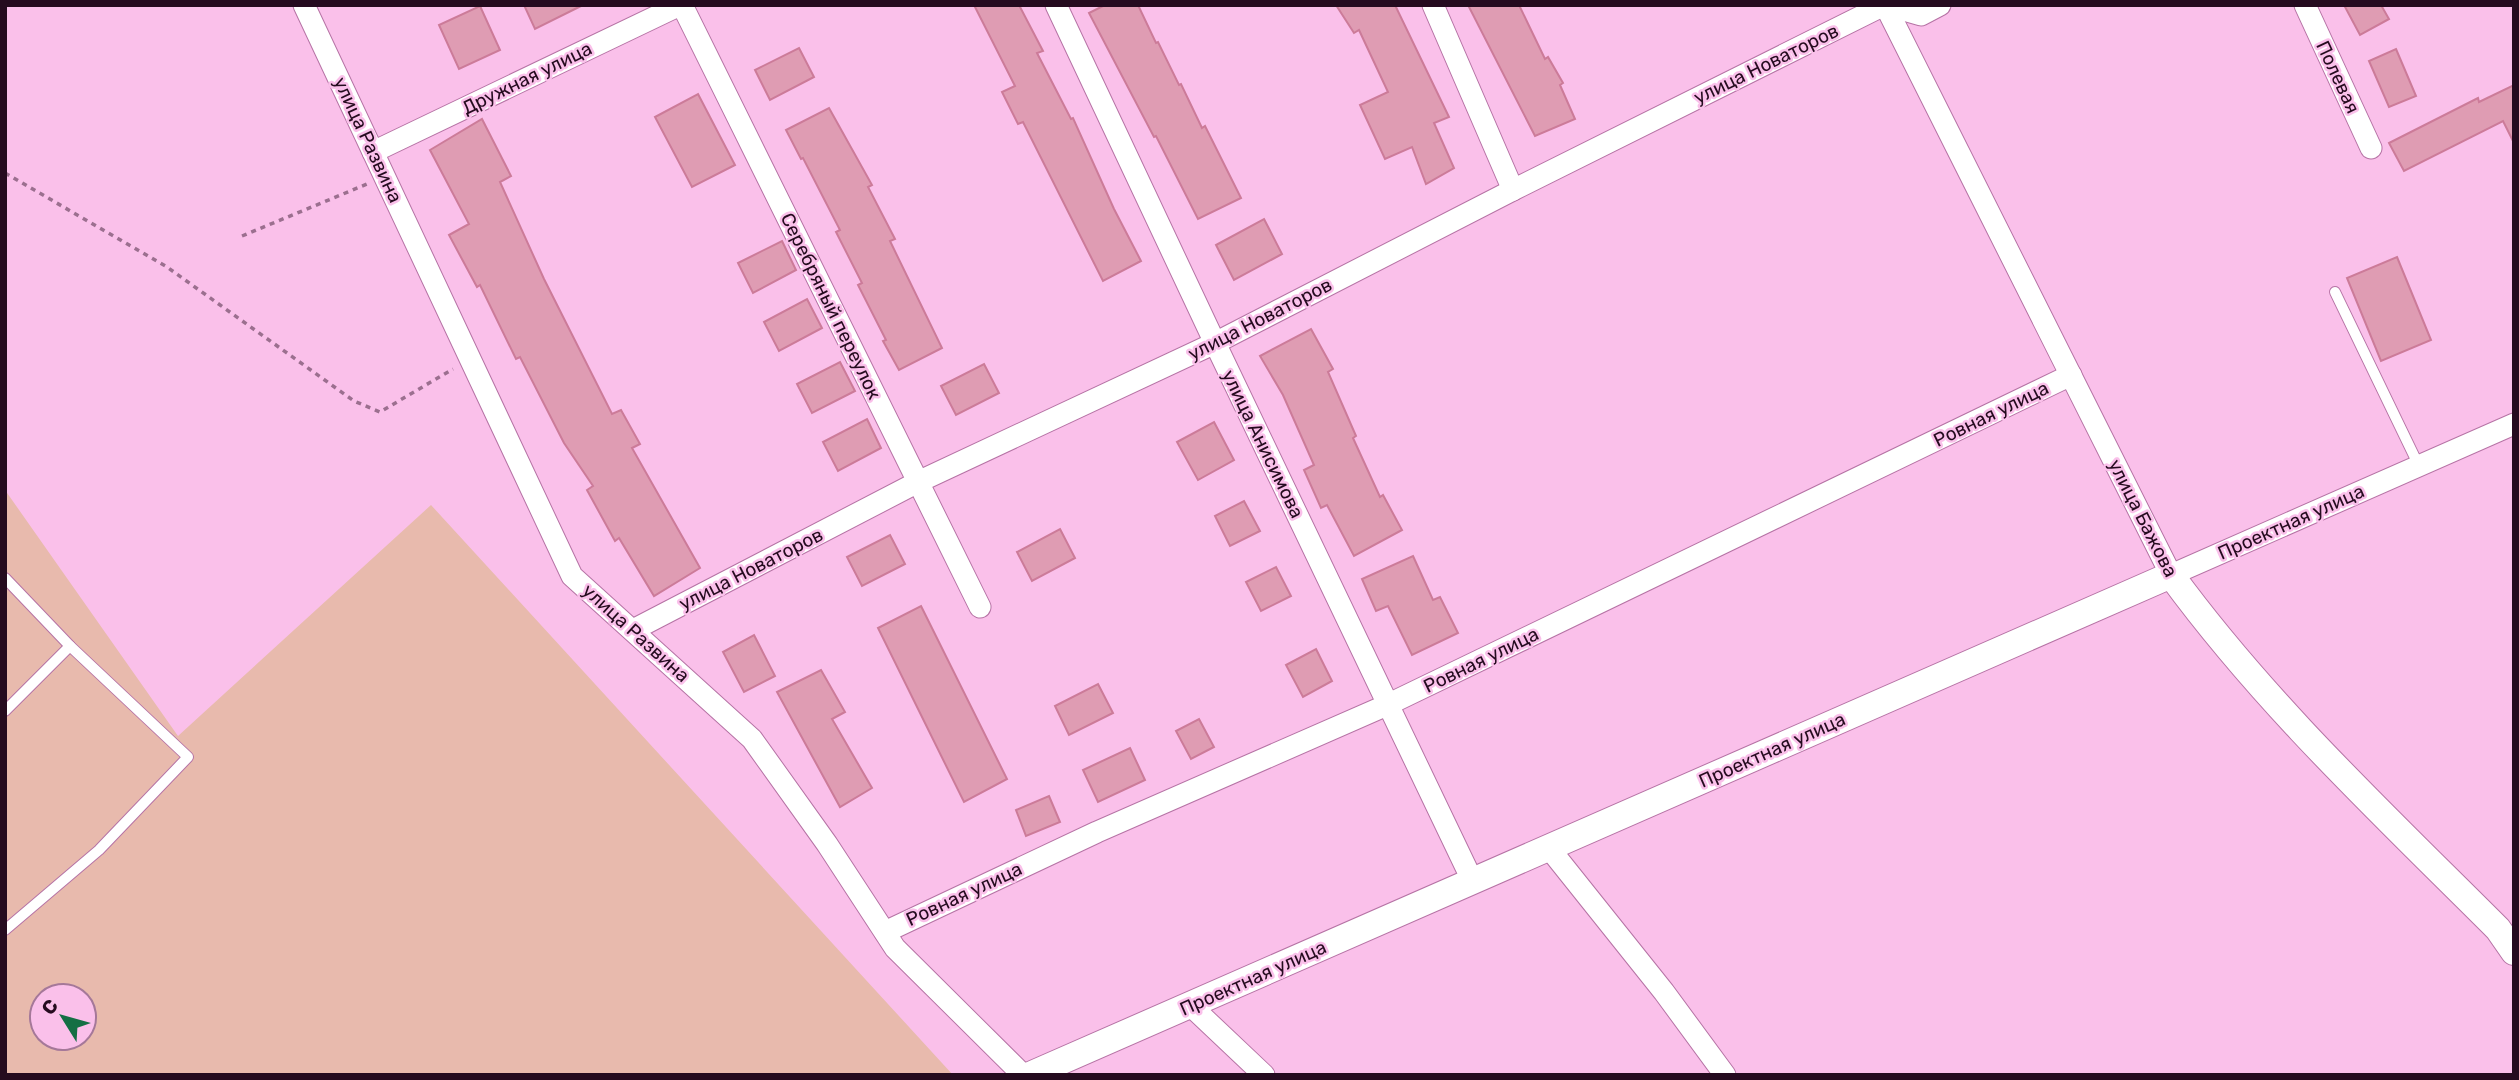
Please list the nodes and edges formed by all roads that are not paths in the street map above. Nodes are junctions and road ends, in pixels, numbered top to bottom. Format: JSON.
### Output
{"nodes":[{"id":1,"x":304,"y":5,"type":"edge"},
{"id":2,"x":681,"y":5,"type":"edge"},
{"id":3,"x":1056,"y":5,"type":"edge"},
{"id":4,"x":1433,"y":5,"type":"edge"},
{"id":5,"x":1885,"y":5,"type":"edge"},
{"id":6,"x":1940,"y":5,"type":"edge"},
{"id":7,"x":2305,"y":5,"type":"edge"},
{"id":8,"x":2371,"y":148,"type":"dead end"},
{"id":9,"x":373,"y":152,"type":"junction"},
{"id":10,"x":1513,"y":190,"type":"junction"},
{"id":11,"x":2335,"y":292,"type":"dead end"},
{"id":12,"x":1214,"y":343,"type":"junction"},
{"id":13,"x":2071,"y":375,"type":"junction"},
{"id":14,"x":2514,"y":424,"type":"edge"},
{"id":15,"x":2419,"y":466,"type":"junction"},
{"id":16,"x":918,"y":482,"type":"junction"},
{"id":17,"x":2171,"y":575,"type":"junction"},
{"id":18,"x":5,"y":578,"type":"edge"},
{"id":19,"x":980,"y":607,"type":"dead end"},
{"id":20,"x":633,"y":630,"type":"junction"},
{"id":21,"x":70,"y":646,"type":"junction"},
{"id":22,"x":1388,"y":705,"type":"junction"},
{"id":23,"x":5,"y":711,"type":"edge"},
{"id":24,"x":1549,"y":848,"type":"junction"},
{"id":25,"x":1473,"y":881,"type":"junction"},
{"id":26,"x":5,"y":930,"type":"edge"},
{"id":27,"x":884,"y":932,"type":"junction"},
{"id":28,"x":2514,"y":952,"type":"edge"},
{"id":29,"x":1190,"y":1005,"type":"junction"},
{"id":30,"x":1023,"y":1075,"type":"edge"},
{"id":31,"x":1030,"y":1075,"type":"edge"},
{"id":32,"x":1264,"y":1075,"type":"edge"},
{"id":33,"x":1725,"y":1075,"type":"edge"}],
"edges":[{"from":1,"to":9,"type":"street","name":"улица Развина"},
{"from":2,"to":9,"type":"street","name":"Дружная улица"},
{"from":2,"to":16,"type":"street","name":"Серебряный переулок"},
{"from":3,"to":12,"type":"street","name":"улица Анисимова"},
{"from":4,"to":10,"type":"street"},
{"from":5,"to":6,"type":"street"},
{"from":5,"to":10,"type":"street","name":"улица Новаторов"},
{"from":5,"to":13,"type":"street","name":"улица Бажова"},
{"from":7,"to":8,"type":"street","name":"Полевая"},
{"from":9,"to":20,"type":"street","name":"улица Развина"},
{"from":10,"to":12,"type":"street","name":"улица Новаторов"},
{"from":11,"to":15,"type":"lane"},
{"from":12,"to":16,"type":"street","name":"улица Новаторов"},
{"from":12,"to":22,"type":"street","name":"улица Анисимова"},
{"from":13,"to":17,"type":"street","name":"улица Бажова"},
{"from":13,"to":22,"type":"street","name":"Ровная улица"},
{"from":14,"to":15,"type":"street","name":"Проектная улица"},
{"from":15,"to":17,"type":"street","name":"Проектная улица"},
{"from":16,"to":19,"type":"street","name":"Серебряный переулок"},
{"from":16,"to":20,"type":"street","name":"улица Новаторов"},
{"from":17,"to":24,"type":"street","name":"Проектная улица"},
{"from":17,"to":28,"type":"street","name":"улица Бажова"},
{"from":18,"to":21,"type":"lane"},
{"from":20,"to":27,"type":"street","name":"улица Развина"},
{"from":21,"to":23,"type":"lane"},
{"from":21,"to":26,"type":"lane"},
{"from":22,"to":25,"type":"street","name":"улица Анисимова"},
{"from":22,"to":27,"type":"street","name":"Ровная улица"},
{"from":24,"to":25,"type":"street","name":"Проектная улица"},
{"from":24,"to":33,"type":"street"},
{"from":25,"to":29,"type":"street","name":"Проектная улица"},
{"from":27,"to":30,"type":"street","name":"улица Развина"},
{"from":29,"to":31,"type":"street","name":"Проектная улица"},
{"from":29,"to":32,"type":"street"}]}
